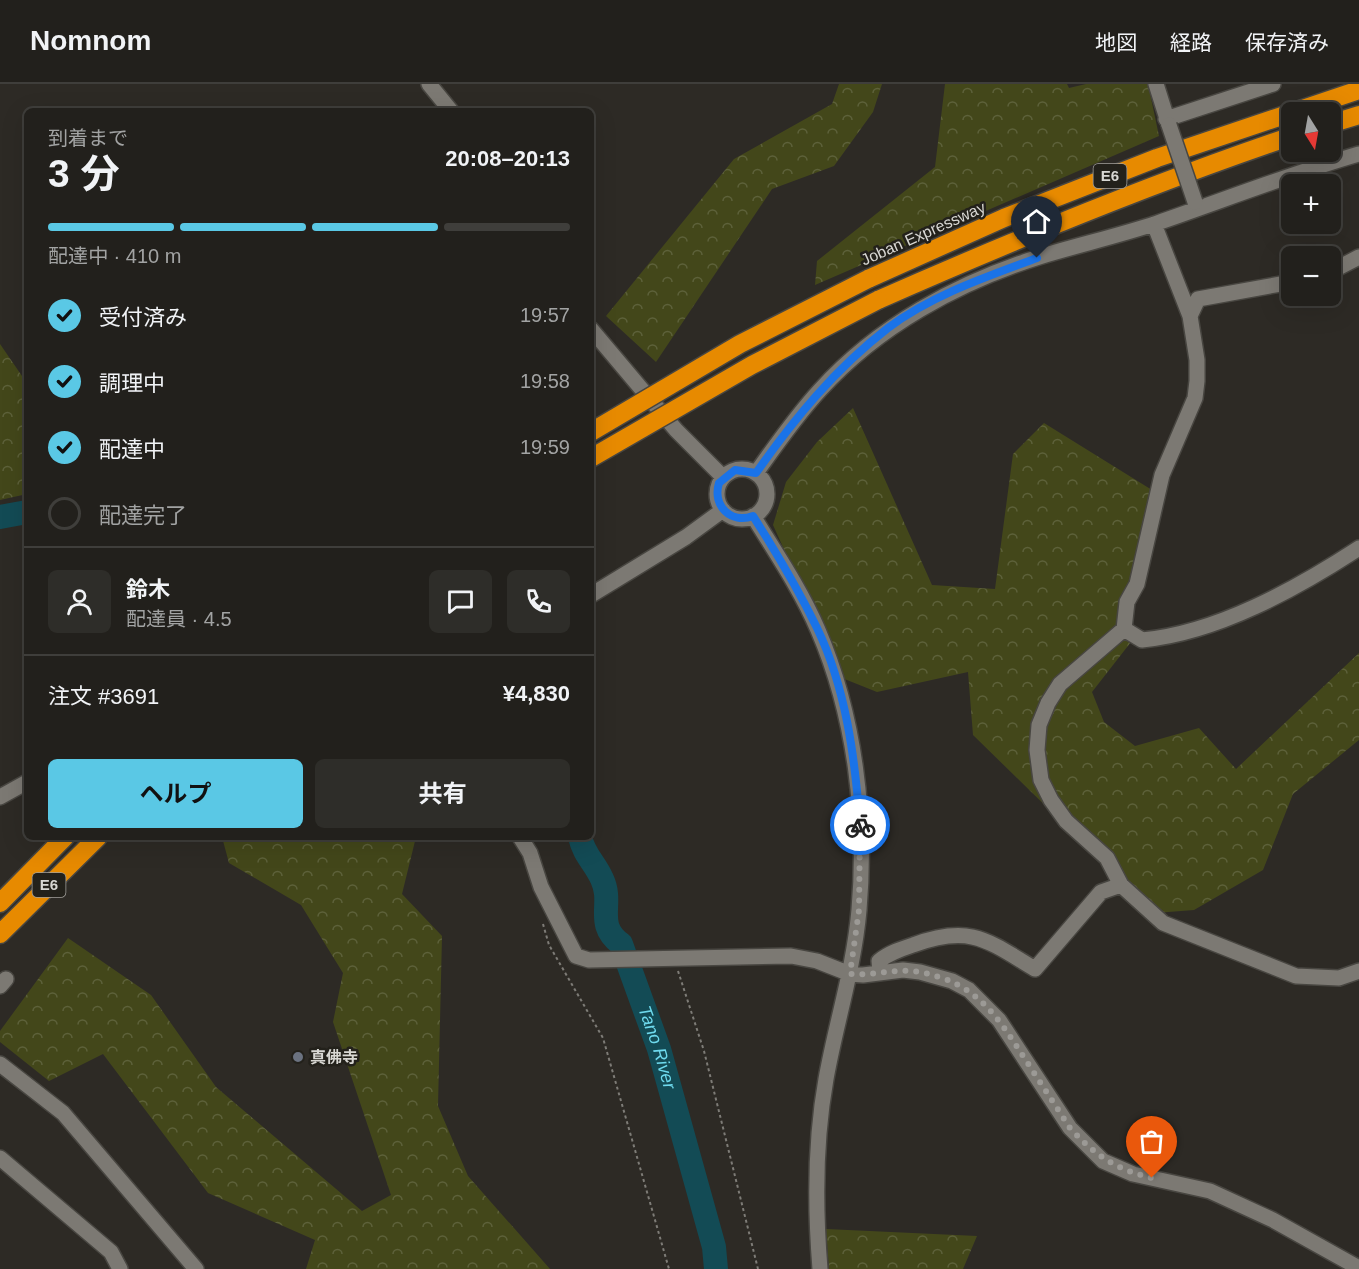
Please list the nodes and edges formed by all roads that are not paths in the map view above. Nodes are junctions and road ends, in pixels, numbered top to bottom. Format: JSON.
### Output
{"nodes":[{"id":1,"x":429,"y":84,"type":"edge"},
{"id":2,"x":1156,"y":84,"type":"edge"},
{"id":3,"x":1273,"y":84,"type":"edge"},
{"id":4,"x":1359,"y":90,"type":"edge"},
{"id":5,"x":449,"y":108,"type":"edge"},
{"id":6,"x":1359,"y":115,"type":"edge"},
{"id":7,"x":1341,"y":121,"type":"edge"},
{"id":8,"x":1168,"y":122,"type":"junction"},
{"id":9,"x":1281,"y":140,"type":"edge"},
{"id":10,"x":1359,"y":154,"type":"edge"},
{"id":11,"x":1196,"y":206,"type":"junction"},
{"id":12,"x":1154,"y":224,"type":"junction"},
{"id":13,"x":1359,"y":257,"type":"edge"},
{"id":14,"x":1341,"y":266,"type":"edge"},
{"id":15,"x":1281,"y":284,"type":"edge"},
{"id":16,"x":1190,"y":316,"type":"junction"},
{"id":17,"x":594,"y":333,"type":"edge"},
{"id":18,"x":594,"y":430,"type":"edge"},
{"id":19,"x":594,"y":456,"type":"edge"},
{"id":20,"x":756,"y":473,"type":"junction"},
{"id":21,"x":723,"y":477,"type":"junction"},
{"id":22,"x":723,"y":510,"type":"junction"},
{"id":23,"x":753,"y":516,"type":"junction"},
{"id":24,"x":1359,"y":549,"type":"edge"},
{"id":25,"x":594,"y":593,"type":"edge"},
{"id":26,"x":1124,"y":629,"type":"junction"},
{"id":27,"x":24,"y":784,"type":"edge"},
{"id":28,"x":0,"y":797,"type":"edge"},
{"id":29,"x":63,"y":840,"type":"edge"},
{"id":30,"x":95,"y":840,"type":"edge"},
{"id":31,"x":522,"y":840,"type":"edge"},
{"id":32,"x":1121,"y":885,"type":"junction"},
{"id":33,"x":0,"y":903,"type":"edge"},
{"id":34,"x":0,"y":934,"type":"edge"},
{"id":35,"x":1359,"y":971,"type":"edge"},
{"id":36,"x":880,"y":973,"type":"junction"},
{"id":37,"x":850,"y":974,"type":"junction"},
{"id":38,"x":0,"y":1064,"type":"edge"},
{"id":39,"x":0,"y":1158,"type":"edge"},
{"id":40,"x":1359,"y":1268,"type":"edge"},
{"id":41,"x":120,"y":1269,"type":"edge"},
{"id":42,"x":196,"y":1269,"type":"edge"},
{"id":43,"x":820,"y":1269,"type":"edge"}],
"edges":[{"from":1,"to":5,"type":"street"},
{"from":2,"to":8,"type":"street"},
{"from":3,"to":8,"type":"street"},
{"from":4,"to":18,"type":"highway","name":"Joban Expressway","number":"E6","bridge":true},
{"from":6,"to":7,"type":"highway"},
{"from":8,"to":11,"type":"street","bridge":true},
{"from":9,"to":19,"type":"highway","number":"E6","bridge":true},
{"from":10,"to":11,"type":"street"},
{"from":11,"to":12,"type":"street"},
{"from":12,"to":16,"type":"street"},
{"from":12,"to":20,"type":"street"},
{"from":13,"to":14,"type":"street"},
{"from":15,"to":16,"type":"street"},
{"from":16,"to":26,"type":"street"},
{"from":17,"to":21,"type":"street"},
{"from":20,"to":21,"type":"street"},
{"from":20,"to":23,"type":"street"},
{"from":21,"to":22,"type":"street"},
{"from":22,"to":23,"type":"street"},
{"from":22,"to":25,"type":"street"},
{"from":23,"to":37,"type":"street"},
{"from":24,"to":26,"type":"street"},
{"from":26,"to":32,"type":"street"},
{"from":27,"to":28,"type":"street"},
{"from":29,"to":33,"type":"highway","number":"E6"},
{"from":30,"to":34,"type":"highway","number":"E6"},
{"from":31,"to":37,"type":"street"},
{"from":32,"to":35,"type":"street"},
{"from":32,"to":36,"type":"street"},
{"from":36,"to":37,"type":"street"},
{"from":36,"to":40,"type":"street"},
{"from":37,"to":43,"type":"street"},
{"from":38,"to":42,"type":"street"},
{"from":39,"to":41,"type":"street"}]}
